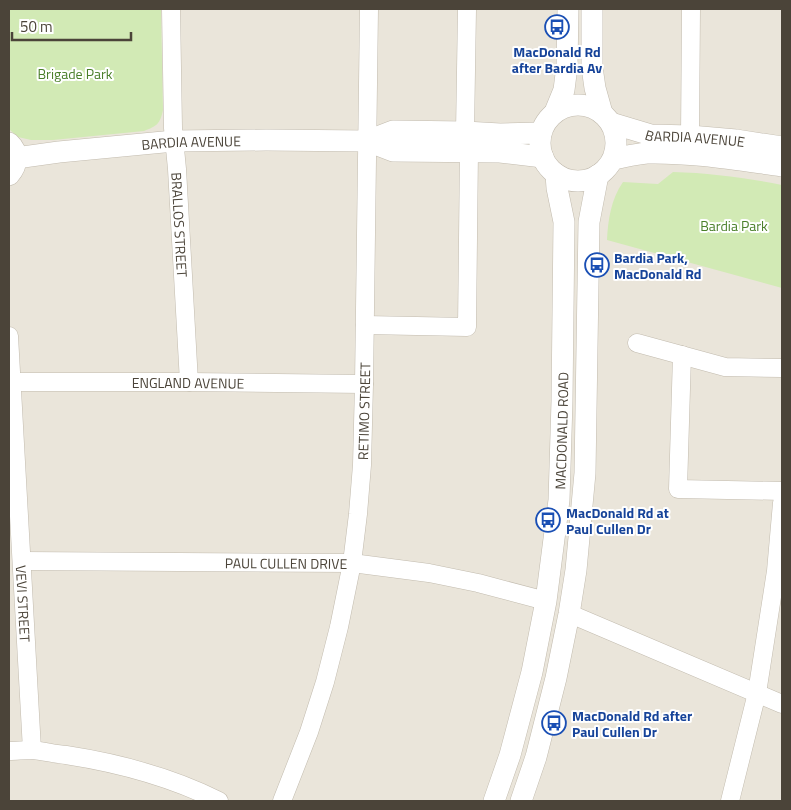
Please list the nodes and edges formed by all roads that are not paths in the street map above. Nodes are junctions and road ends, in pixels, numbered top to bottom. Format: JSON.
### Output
{"nodes":[{"id":1,"x":171,"y":9,"type":"edge"},
{"id":2,"x":369,"y":9,"type":"edge"},
{"id":3,"x":467,"y":9,"type":"edge"},
{"id":4,"x":568,"y":9,"type":"edge"},
{"id":5,"x":592,"y":9,"type":"edge"},
{"id":6,"x":691,"y":9,"type":"edge"},
{"id":7,"x":555,"y":112,"type":"junction"},
{"id":8,"x":606,"y":118,"type":"junction"},
{"id":9,"x":541,"y":133,"type":"junction"},
{"id":10,"x":690,"y":136,"type":"junction"},
{"id":11,"x":174,"y":141,"type":"junction"},
{"id":12,"x":367,"y":141,"type":"junction"},
{"id":13,"x":467,"y":142,"type":"junction"},
{"id":14,"x":782,"y":147,"type":"edge"},
{"id":15,"x":543,"y":157,"type":"junction"},
{"id":16,"x":11,"y":158,"type":"edge"},
{"id":17,"x":613,"y":159,"type":"junction"},
{"id":18,"x":782,"y":166,"type":"edge"},
{"id":19,"x":556,"y":174,"type":"junction"},
{"id":20,"x":598,"y":176,"type":"junction"},
{"id":21,"x":365,"y":325,"type":"junction"},
{"id":22,"x":9,"y":336,"type":"edge"},
{"id":23,"x":637,"y":343,"type":"dead end"},
{"id":24,"x":682,"y":355,"type":"junction"},
{"id":25,"x":782,"y":368,"type":"edge"},
{"id":26,"x":12,"y":382,"type":"junction"},
{"id":27,"x":189,"y":382,"type":"junction"},
{"id":28,"x":364,"y":384,"type":"junction"},
{"id":29,"x":782,"y":491,"type":"edge"},
{"id":30,"x":782,"y":503,"type":"edge"},
{"id":31,"x":22,"y":561,"type":"junction"},
{"id":32,"x":352,"y":563,"type":"junction"},
{"id":33,"x":546,"y":601,"type":"junction"},
{"id":34,"x":569,"y":614,"type":"junction"},
{"id":35,"x":757,"y":693,"type":"junction"},
{"id":36,"x":782,"y":704,"type":"edge"},
{"id":37,"x":32,"y":750,"type":"junction"},
{"id":38,"x":9,"y":751,"type":"edge"},
{"id":39,"x":219,"y":801,"type":"edge"},
{"id":40,"x":282,"y":801,"type":"edge"},
{"id":41,"x":494,"y":801,"type":"edge"},
{"id":42,"x":521,"y":801,"type":"edge"},
{"id":43,"x":730,"y":801,"type":"edge"}],
"edges":[{"from":1,"to":11,"type":"street","name":"BRALLOS STREET"},
{"from":2,"to":12,"type":"street","name":"RETIMO STREET"},
{"from":3,"to":13,"type":"street"},
{"from":4,"to":7,"type":"street"},
{"from":5,"to":8,"type":"street"},
{"from":6,"to":10,"type":"street"},
{"from":7,"to":8,"type":"street"},
{"from":7,"to":9,"type":"street"},
{"from":8,"to":10,"type":"street","name":"BARDIA AVENUE"},
{"from":8,"to":17,"type":"street"},
{"from":9,"to":13,"type":"street","name":"BARDIA AVENUE"},
{"from":9,"to":15,"type":"street"},
{"from":10,"to":14,"type":"street","name":"BARDIA AVENUE"},
{"from":11,"to":12,"type":"street","name":"BARDIA AVENUE"},
{"from":11,"to":16,"type":"street","name":"BARDIA AVENUE"},
{"from":11,"to":27,"type":"street","name":"BRALLOS STREET"},
{"from":12,"to":13,"type":"street","name":"BARDIA AVENUE"},
{"from":12,"to":21,"type":"street","name":"RETIMO STREET"},
{"from":13,"to":15,"type":"street","name":"BARDIA AVENUE"},
{"from":13,"to":21,"type":"street"},
{"from":15,"to":19,"type":"street"},
{"from":17,"to":18,"type":"street","name":"BARDIA AVENUE"},
{"from":17,"to":20,"type":"street"},
{"from":19,"to":20,"type":"street"},
{"from":19,"to":33,"type":"street","name":"MACDONALD ROAD"},
{"from":20,"to":34,"type":"street","name":"MACDONALD ROAD"},
{"from":21,"to":28,"type":"street","name":"RETIMO STREET"},
{"from":22,"to":26,"type":"street","name":"VEVI STREET"},
{"from":23,"to":24,"type":"street"},
{"from":24,"to":25,"type":"street"},
{"from":24,"to":29,"type":"street"},
{"from":26,"to":27,"type":"street","name":"ENGLAND AVENUE"},
{"from":26,"to":31,"type":"street","name":"VEVI STREET"},
{"from":27,"to":28,"type":"street","name":"ENGLAND AVENUE"},
{"from":28,"to":32,"type":"street","name":"RETIMO STREET"},
{"from":30,"to":35,"type":"street"},
{"from":31,"to":32,"type":"street","name":"PAUL CULLEN DRIVE"},
{"from":31,"to":37,"type":"street","name":"VEVI STREET"},
{"from":32,"to":33,"type":"street","name":"PAUL CULLEN DRIVE"},
{"from":32,"to":40,"type":"street","name":"RETIMO STREET"},
{"from":33,"to":41,"type":"street","name":"MACDONALD ROAD"},
{"from":34,"to":35,"type":"street"},
{"from":34,"to":42,"type":"street","name":"MACDONALD ROAD"},
{"from":35,"to":36,"type":"street"},
{"from":35,"to":43,"type":"street"},
{"from":37,"to":38,"type":"street"},
{"from":37,"to":39,"type":"street"}]}
